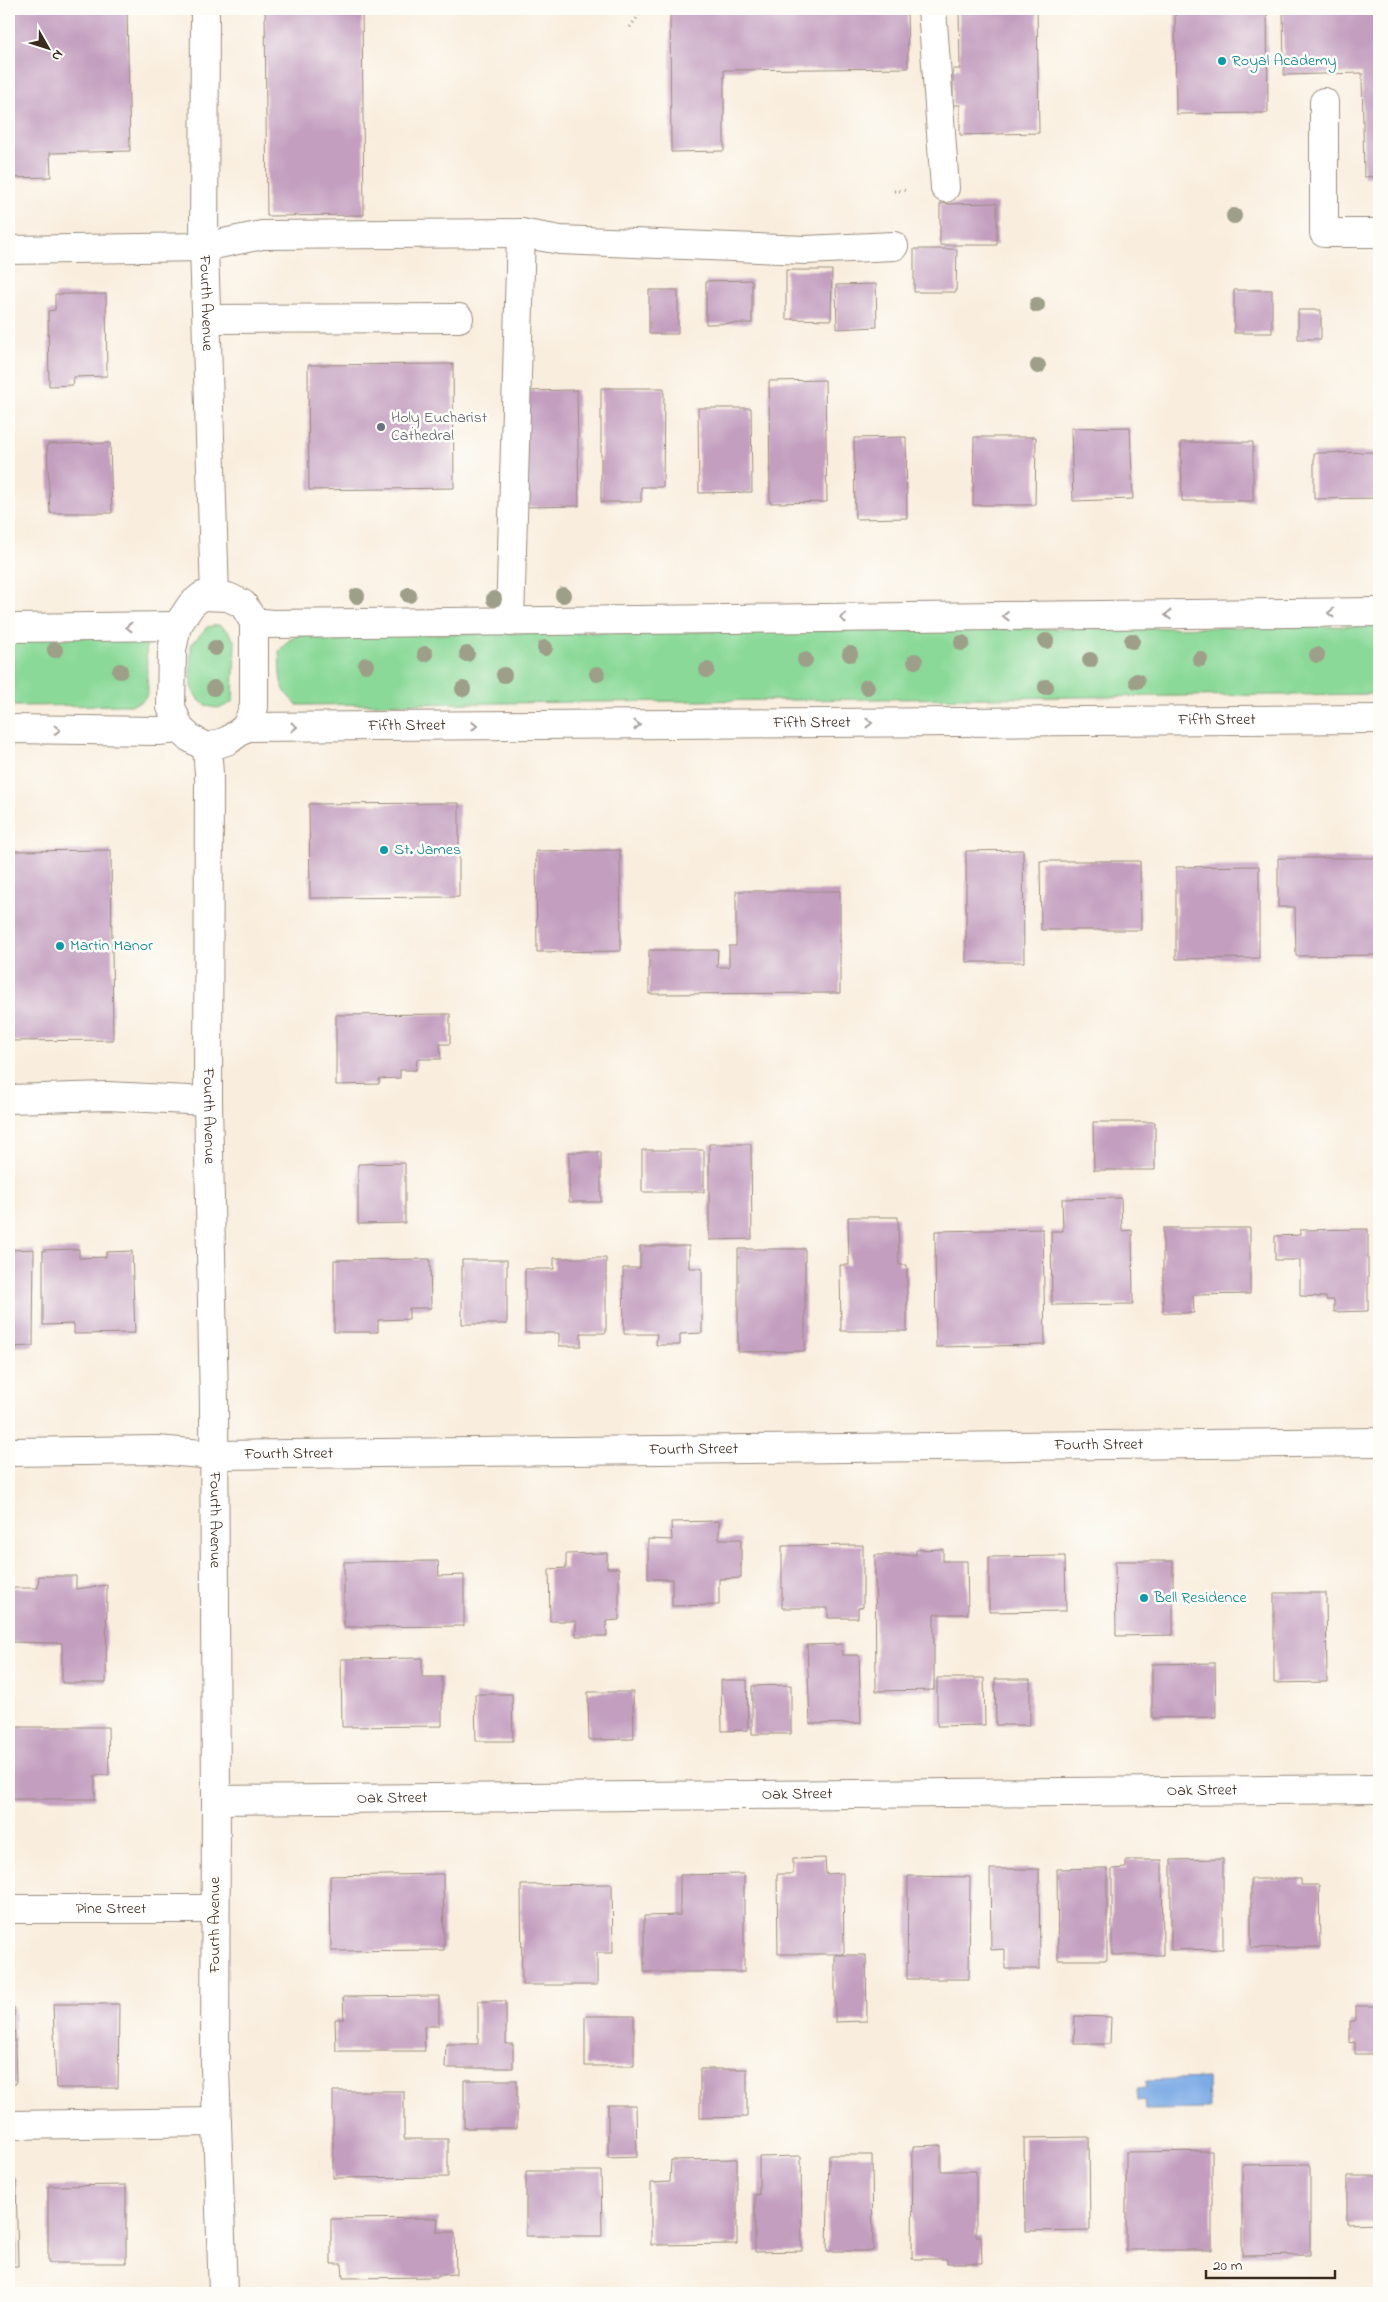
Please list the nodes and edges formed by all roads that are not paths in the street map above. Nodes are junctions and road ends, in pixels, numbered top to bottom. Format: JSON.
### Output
{"nodes":[{"id":1,"x":205,"y":9,"type":"edge"},
{"id":2,"x":932,"y":9,"type":"edge"},
{"id":3,"x":1324,"y":102,"type":"dead end"},
{"id":4,"x":945,"y":188,"type":"dead end"},
{"id":5,"x":521,"y":233,"type":"junction"},
{"id":6,"x":1379,"y":233,"type":"edge"},
{"id":7,"x":894,"y":246,"type":"dead end"},
{"id":8,"x":204,"y":247,"type":"junction"},
{"id":9,"x":9,"y":250,"type":"edge"},
{"id":10,"x":459,"y":318,"type":"dead end"},
{"id":11,"x":207,"y":319,"type":"junction"},
{"id":12,"x":215,"y":596,"type":"junction"},
{"id":13,"x":1379,"y":612,"type":"edge"},
{"id":14,"x":254,"y":622,"type":"junction"},
{"id":15,"x":510,"y":622,"type":"junction"},
{"id":16,"x":178,"y":626,"type":"junction"},
{"id":17,"x":9,"y":628,"type":"edge"},
{"id":18,"x":1379,"y":719,"type":"edge"},
{"id":19,"x":246,"y":727,"type":"junction"},
{"id":20,"x":180,"y":729,"type":"junction"},
{"id":21,"x":9,"y":730,"type":"edge"},
{"id":22,"x":207,"y":748,"type":"junction"},
{"id":23,"x":9,"y":1099,"type":"edge"},
{"id":24,"x":208,"y":1101,"type":"junction"},
{"id":25,"x":1379,"y":1442,"type":"edge"},
{"id":26,"x":9,"y":1452,"type":"edge"},
{"id":27,"x":213,"y":1455,"type":"junction"},
{"id":28,"x":1379,"y":1789,"type":"edge"},
{"id":29,"x":216,"y":1800,"type":"junction"},
{"id":30,"x":9,"y":1909,"type":"edge"},
{"id":31,"x":215,"y":1909,"type":"junction"},
{"id":32,"x":217,"y":2122,"type":"junction"},
{"id":33,"x":9,"y":2125,"type":"edge"},
{"id":34,"x":223,"y":2293,"type":"edge"}],
"edges":[{"from":1,"to":8,"type":"street","name":"Fourth Avenue"},
{"from":2,"to":4,"type":"street"},
{"from":3,"to":6,"type":"street"},
{"from":5,"to":7,"type":"street"},
{"from":5,"to":8,"type":"street"},
{"from":5,"to":15,"type":"street"},
{"from":8,"to":9,"type":"street"},
{"from":8,"to":11,"type":"street","name":"Fourth Avenue"},
{"from":10,"to":11,"type":"street"},
{"from":11,"to":12,"type":"street","name":"Fourth Avenue"},
{"from":12,"to":14,"type":"street"},
{"from":12,"to":16,"type":"street"},
{"from":13,"to":15,"type":"street","one_way":true},
{"from":14,"to":15,"type":"street"},
{"from":14,"to":19,"type":"street"},
{"from":16,"to":17,"type":"street","one_way":true},
{"from":16,"to":20,"type":"street"},
{"from":19,"to":18,"type":"street","name":"Fifth Street","one_way":true},
{"from":19,"to":22,"type":"street"},
{"from":21,"to":20,"type":"street","one_way":true},
{"from":20,"to":22,"type":"street"},
{"from":22,"to":24,"type":"street","name":"Fourth Avenue"},
{"from":23,"to":24,"type":"street"},
{"from":24,"to":27,"type":"street","name":"Fourth Avenue"},
{"from":25,"to":27,"type":"street","name":"Fourth Street"},
{"from":26,"to":27,"type":"street","name":"Fourth Street"},
{"from":27,"to":29,"type":"street","name":"Fourth Avenue"},
{"from":28,"to":29,"type":"street","name":"Oak Street"},
{"from":29,"to":31,"type":"street","name":"Fourth Avenue"},
{"from":30,"to":31,"type":"street","name":"Pine Street"},
{"from":31,"to":32,"type":"street","name":"Fourth Avenue"},
{"from":32,"to":33,"type":"street"},
{"from":32,"to":34,"type":"street","name":"Fourth Avenue"}]}
